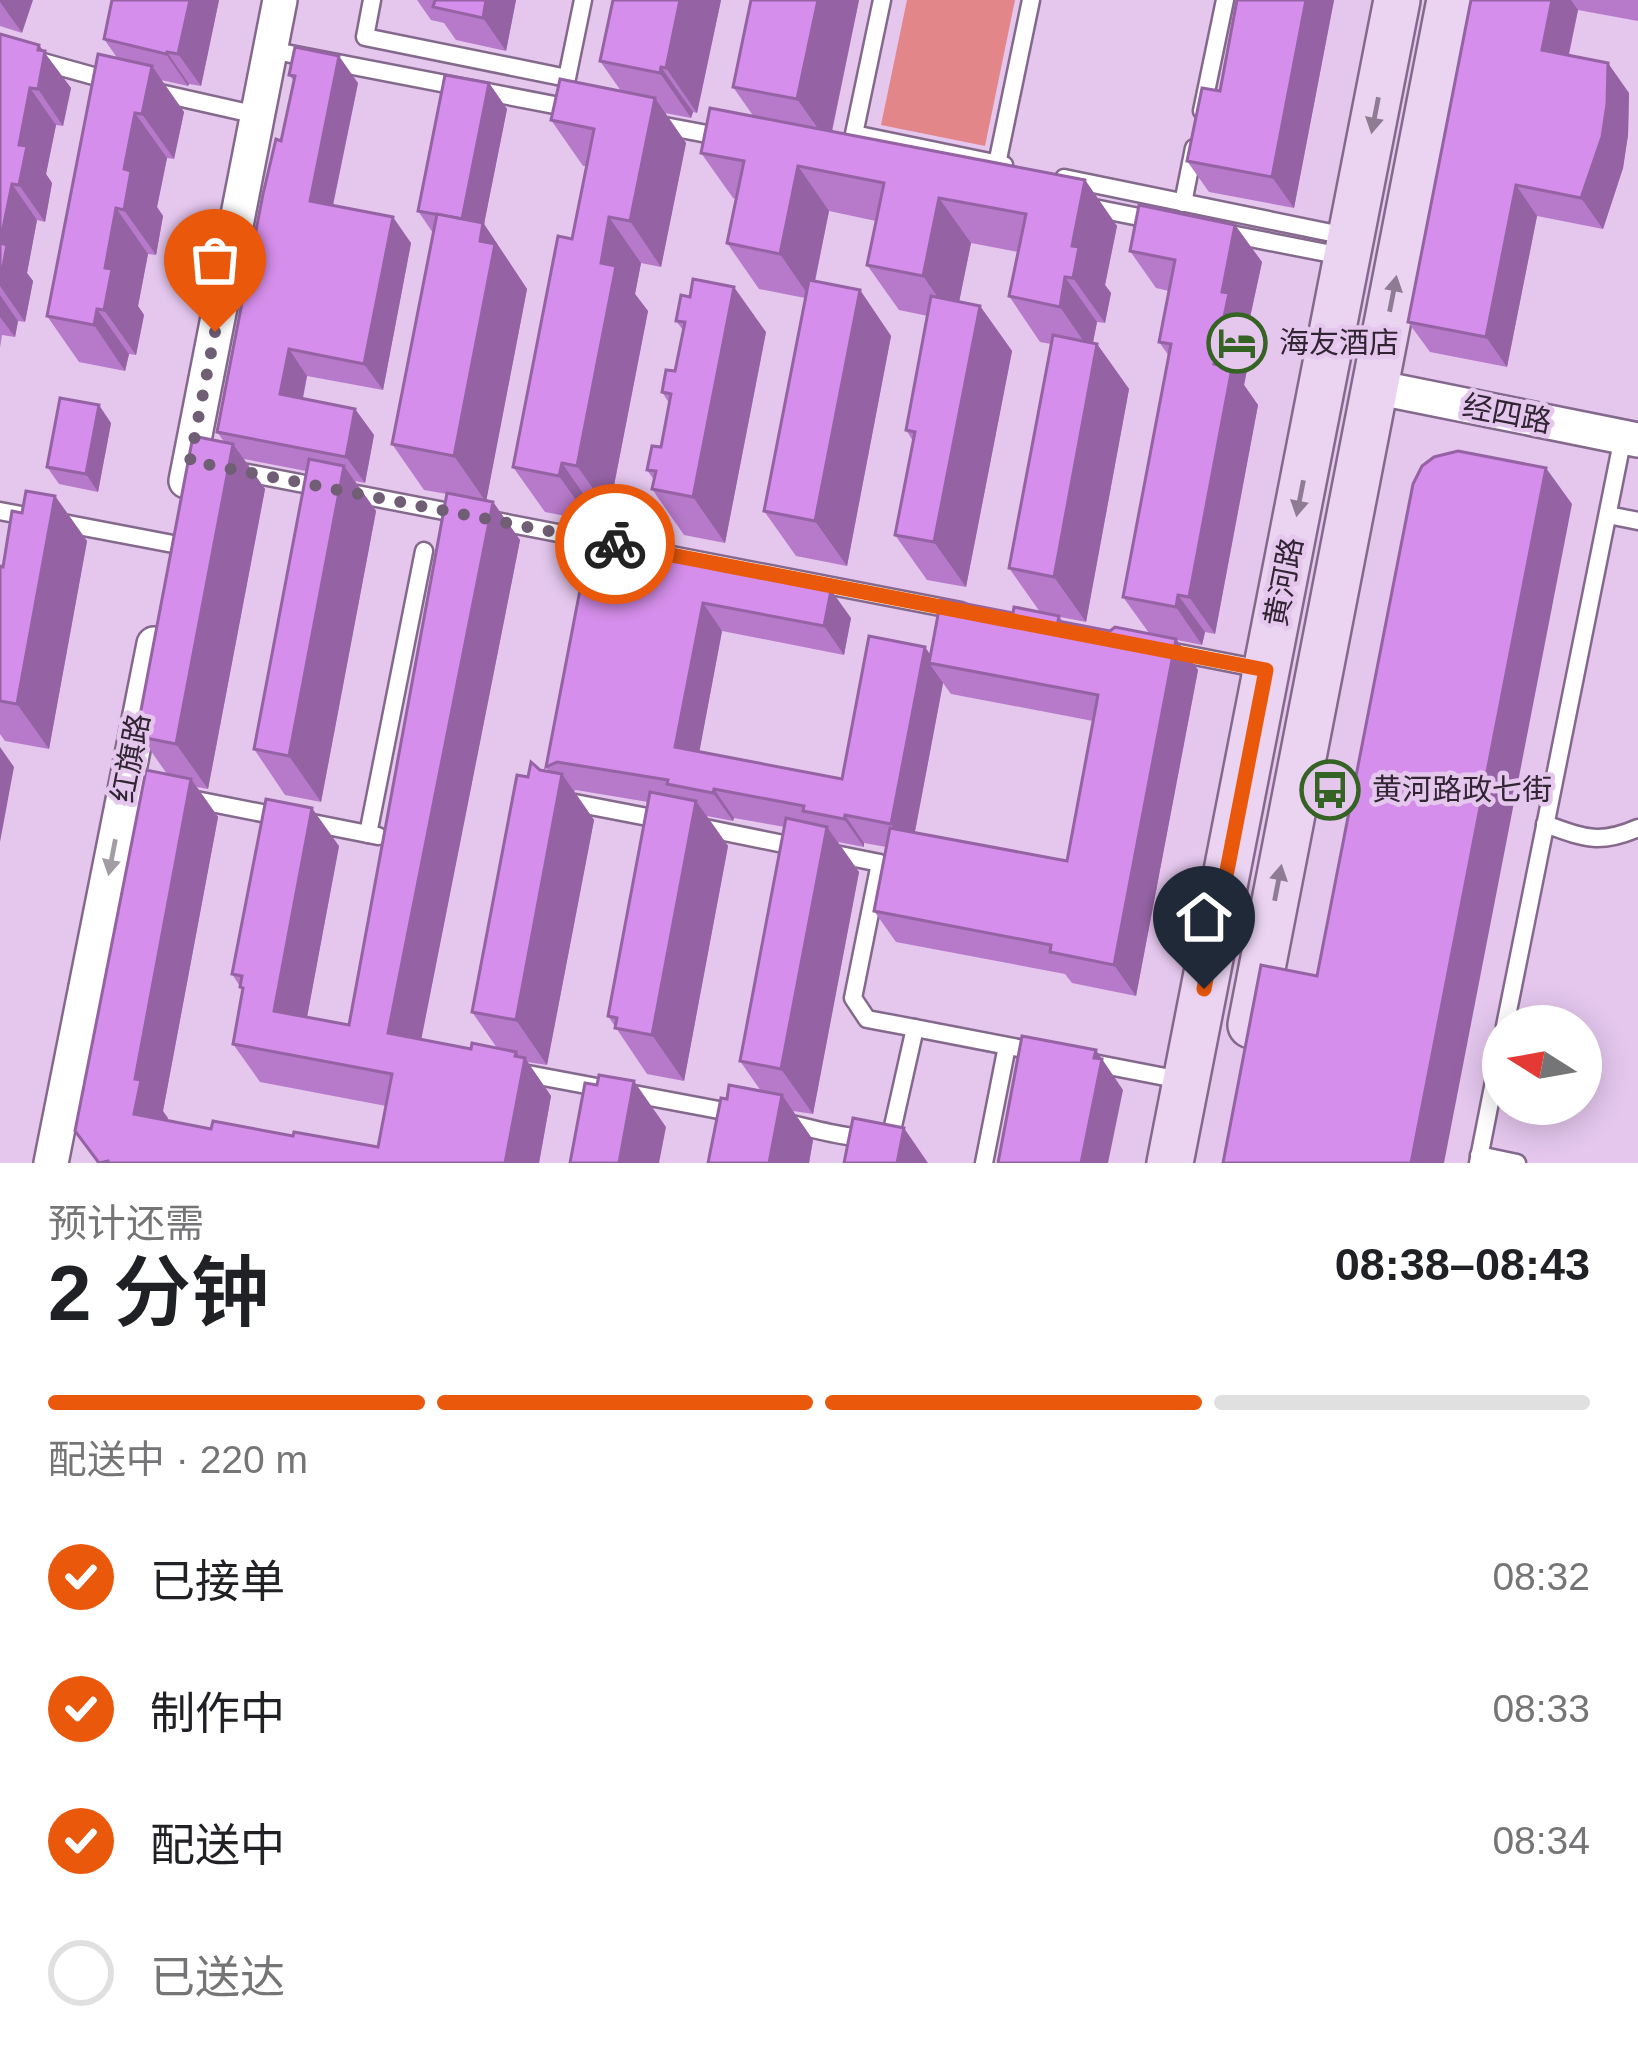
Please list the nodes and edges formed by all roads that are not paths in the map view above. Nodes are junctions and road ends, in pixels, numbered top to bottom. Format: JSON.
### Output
{"nodes":[{"id":1,"x":280,"y":0,"type":"edge"},
{"id":2,"x":372,"y":0,"type":"edge"},
{"id":3,"x":583,"y":0,"type":"edge"},
{"id":4,"x":882,"y":0,"type":"edge"},
{"id":5,"x":1031,"y":0,"type":"edge"},
{"id":6,"x":1225,"y":0,"type":"edge"},
{"id":7,"x":1397,"y":0,"type":"edge"},
{"id":8,"x":1450,"y":0,"type":"edge"},
{"id":9,"x":0,"y":50,"type":"edge"},
{"id":10,"x":270,"y":50,"type":"junction"},
{"id":11,"x":598,"y":113,"type":"edge"},
{"id":12,"x":257,"y":115,"type":"junction"},
{"id":13,"x":645,"y":122,"type":"edge"},
{"id":14,"x":739,"y":140,"type":"edge"},
{"id":15,"x":997,"y":164,"type":"junction"},
{"id":16,"x":1020,"y":169,"type":"edge"},
{"id":17,"x":1044,"y":173,"type":"edge"},
{"id":18,"x":1066,"y":203,"type":"edge"},
{"id":19,"x":1183,"y":203,"type":"junction"},
{"id":20,"x":1184,"y":225,"type":"edge"},
{"id":21,"x":1207,"y":230,"type":"edge"},
{"id":22,"x":1350,"y":247,"type":"junction"},
{"id":23,"x":1375,"y":387,"type":"junction"},
{"id":24,"x":1634,"y":436,"type":"edge"},
{"id":25,"x":190,"y":461,"type":"junction"},
{"id":26,"x":0,"y":511,"type":"edge"},
{"id":27,"x":1608,"y":514,"type":"junction"},
{"id":28,"x":1638,"y":521,"type":"edge"},
{"id":29,"x":175,"y":534,"type":"joint"},
{"id":30,"x":424,"y":551,"type":"dead end"},
{"id":31,"x":160,"y":610,"type":"edge"},
{"id":32,"x":986,"y":616,"type":"edge"},
{"id":33,"x":1149,"y":647,"type":"edge"},
{"id":34,"x":1266,"y":670,"type":"junction"},
{"id":35,"x":170,"y":794,"type":"edge"},
{"id":36,"x":574,"y":803,"type":"dead end"},
{"id":37,"x":1545,"y":824,"type":"junction"},
{"id":38,"x":1638,"y":828,"type":"edge"},
{"id":39,"x":368,"y":834,"type":"junction"},
{"id":40,"x":396,"y":839,"type":"edge"},
{"id":41,"x":1509,"y":1005,"type":"edge"},
{"id":42,"x":915,"y":1028,"type":"junction"},
{"id":43,"x":1007,"y":1046,"type":"junction"},
{"id":44,"x":1052,"y":1054,"type":"edge"},
{"id":45,"x":1074,"y":1059,"type":"edge"},
{"id":46,"x":1242,"y":1069,"type":"edge"},
{"id":47,"x":505,"y":1070,"type":"edge"},
{"id":48,"x":1186,"y":1081,"type":"junction"},
{"id":49,"x":1485,"y":1125,"type":"edge"},
{"id":50,"x":1478,"y":1159,"type":"edge"},
{"id":51,"x":51,"y":1163,"type":"edge"},
{"id":52,"x":984,"y":1163,"type":"edge"},
{"id":53,"x":1170,"y":1163,"type":"edge"},
{"id":54,"x":1517,"y":1163,"type":"edge"}],
"edges":[{"from":1,"to":10,"type":"street"},
{"from":2,"to":3,"type":"lane"},
{"from":4,"to":15,"type":"lane"},
{"from":5,"to":15,"type":"lane"},
{"from":6,"to":19,"type":"lane"},
{"from":7,"to":22,"type":"main road","name":"黄河路","one_way":true},
{"from":23,"to":8,"type":"main road","name":"黄河路","one_way":true},
{"from":9,"to":12,"type":"lane"},
{"from":10,"to":11,"type":"lane"},
{"from":10,"to":12,"type":"street"},
{"from":12,"to":25,"type":"street"},
{"from":13,"to":14,"type":"lane"},
{"from":15,"to":16,"type":"lane"},
{"from":17,"to":19,"type":"lane"},
{"from":18,"to":20,"type":"lane"},
{"from":19,"to":22,"type":"lane"},
{"from":21,"to":22,"type":"lane"},
{"from":22,"to":34,"type":"main road","name":"黄河路","one_way":true},
{"from":23,"to":24,"type":"street","name":"经四路"},
{"from":46,"to":23,"type":"main road","name":"黄河路","one_way":true},
{"from":24,"to":27,"type":"lane"},
{"from":25,"to":29,"type":"street"},
{"from":25,"to":32,"type":"lane"},
{"from":26,"to":29,"type":"lane"},
{"from":27,"to":28,"type":"lane"},
{"from":27,"to":37,"type":"lane"},
{"from":30,"to":39,"type":"lane"},
{"from":31,"to":51,"type":"street","name":"红旗路","one_way":true},
{"from":33,"to":34,"type":"lane"},
{"from":34,"to":48,"type":"main road","name":"黄河路"},
{"from":35,"to":39,"type":"lane"},
{"from":36,"to":42,"type":"lane"},
{"from":37,"to":38,"type":"lane"},
{"from":37,"to":41,"type":"lane"},
{"from":39,"to":40,"type":"lane"},
{"from":42,"to":43,"type":"lane"},
{"from":42,"to":47,"type":"lane"},
{"from":43,"to":44,"type":"lane"},
{"from":43,"to":52,"type":"lane"},
{"from":45,"to":48,"type":"lane"},
{"from":48,"to":53,"type":"main road","name":"黄河路"},
{"from":49,"to":50,"type":"lane"},
{"from":50,"to":54,"type":"lane"}]}
